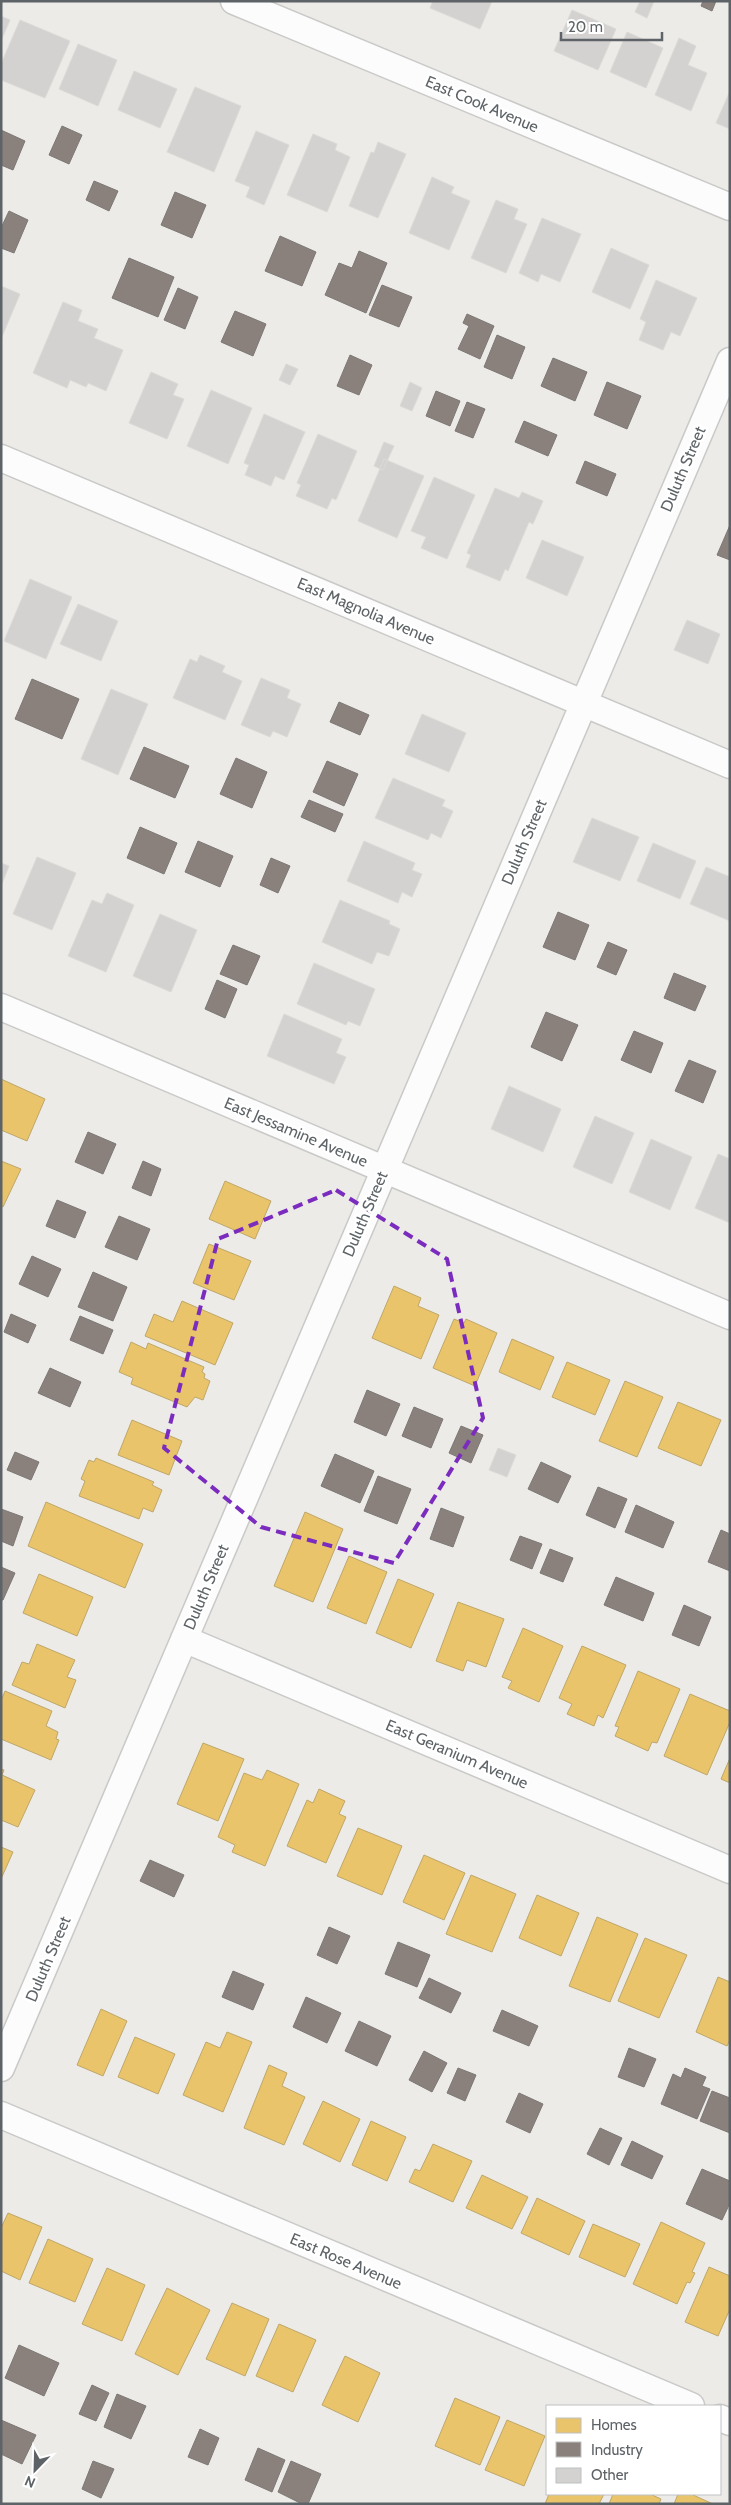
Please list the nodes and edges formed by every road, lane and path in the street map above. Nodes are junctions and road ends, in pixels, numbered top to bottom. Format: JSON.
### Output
{"nodes":[{"id":1,"x":234,"y":1,"type":"edge"},
{"id":2,"x":730,"y":207,"type":"edge"},
{"id":3,"x":730,"y":361,"type":"edge"},
{"id":4,"x":1,"y":458,"type":"edge"},
{"id":5,"x":583,"y":703,"type":"junction"},
{"id":6,"x":730,"y":765,"type":"edge"},
{"id":7,"x":1,"y":1008,"type":"edge"},
{"id":8,"x":384,"y":1170,"type":"junction"},
{"id":9,"x":730,"y":1316,"type":"edge"},
{"id":10,"x":184,"y":1639,"type":"junction"},
{"id":11,"x":730,"y":1870,"type":"edge"},
{"id":12,"x":1,"y":2068,"type":"edge"},
{"id":13,"x":1,"y":2115,"type":"edge"},
{"id":14,"x":690,"y":2405,"type":"edge"}],
"edges":[{"from":1,"to":2,"type":"street","name":"East Cook Avenue"},
{"from":3,"to":5,"type":"street","name":"Duluth Street"},
{"from":4,"to":5,"type":"street","name":"East Magnolia Avenue"},
{"from":5,"to":6,"type":"street","name":"East Magnolia Avenue"},
{"from":5,"to":8,"type":"street","name":"Duluth Street"},
{"from":7,"to":8,"type":"street","name":"East Jessamine Avenue"},
{"from":8,"to":9,"type":"street","name":"East Jessamine Avenue"},
{"from":8,"to":10,"type":"street","name":"Duluth Street"},
{"from":10,"to":11,"type":"street","name":"East Geranium Avenue"},
{"from":10,"to":12,"type":"street","name":"Duluth Street"},
{"from":13,"to":14,"type":"street","name":"East Rose Avenue"}]}
